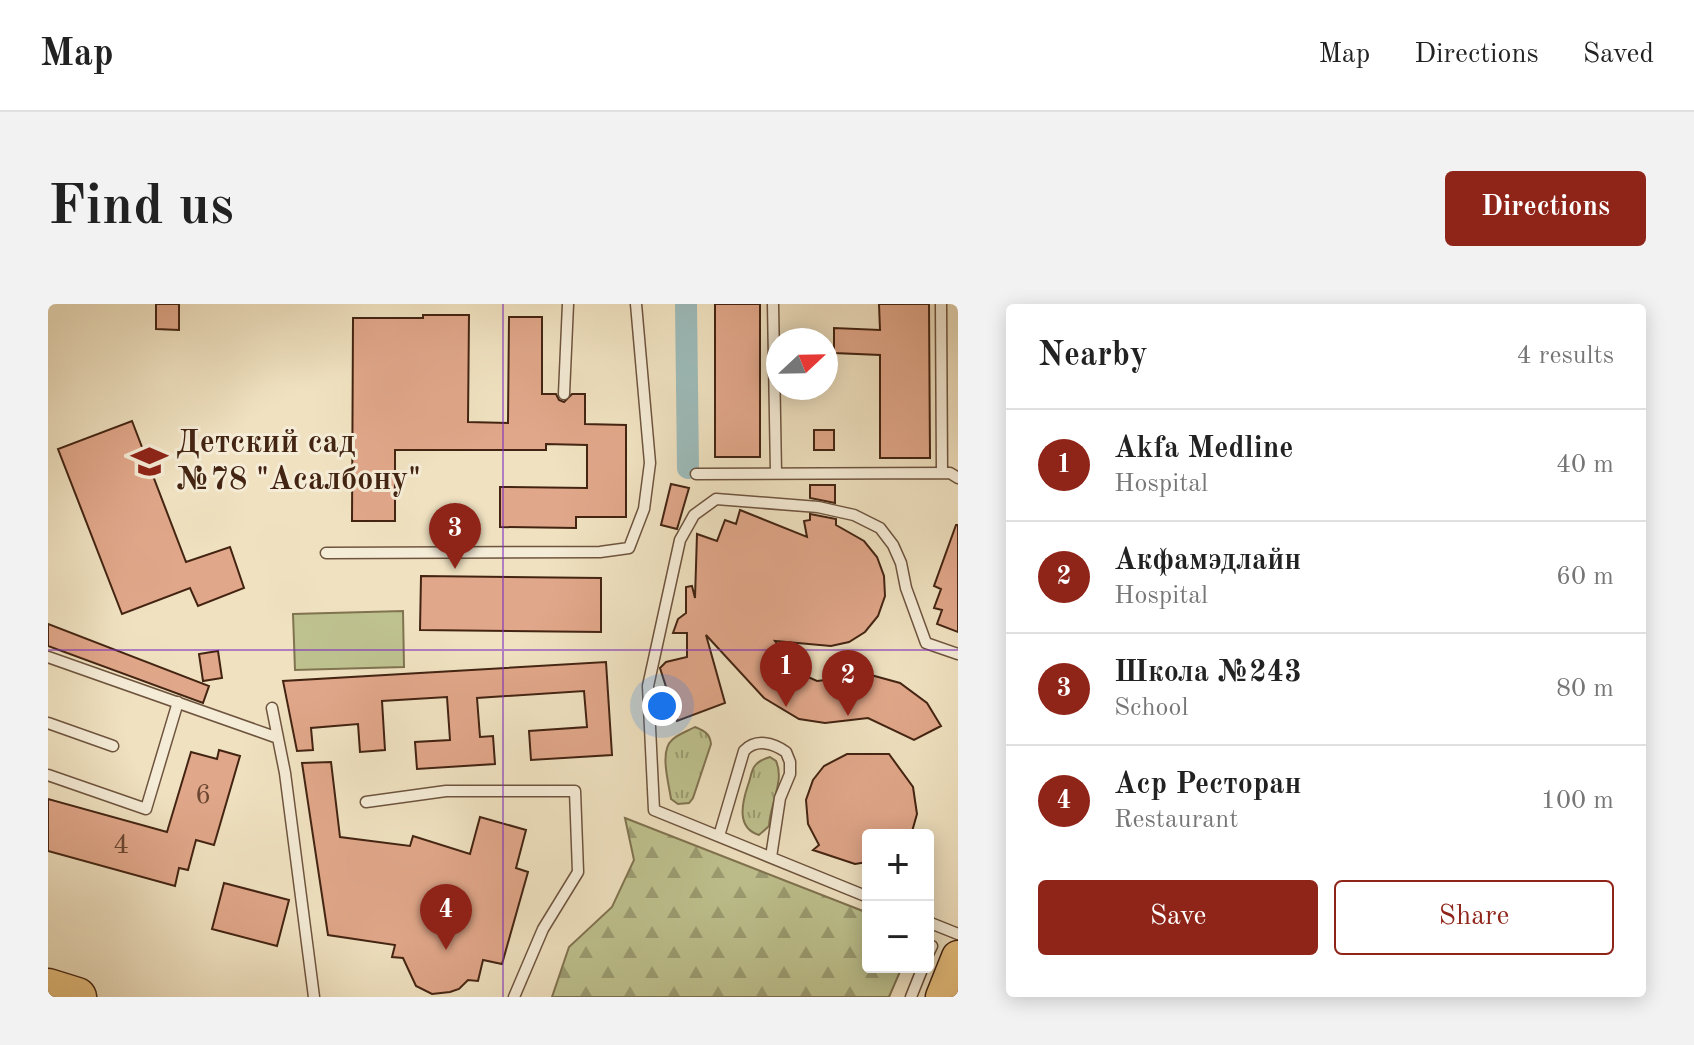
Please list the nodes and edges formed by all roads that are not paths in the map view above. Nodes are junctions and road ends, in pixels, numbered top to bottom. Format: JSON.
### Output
{"nodes":[{"id":1,"x":568,"y":304,"type":"edge"},
{"id":2,"x":636,"y":304,"type":"edge"},
{"id":3,"x":773,"y":304,"type":"edge"},
{"id":4,"x":941,"y":304,"type":"edge"},
{"id":5,"x":564,"y":394,"type":"dead end"},
{"id":6,"x":776,"y":473,"type":"junction"},
{"id":7,"x":942,"y":473,"type":"junction"},
{"id":8,"x":696,"y":474,"type":"dead end"},
{"id":9,"x":958,"y":478,"type":"edge"},
{"id":10,"x":326,"y":553,"type":"dead end"},
{"id":11,"x":958,"y":654,"type":"edge"},
{"id":12,"x":48,"y":657,"type":"edge"},
{"id":13,"x":178,"y":702,"type":"junction"},
{"id":14,"x":272,"y":708,"type":"dead end"},
{"id":15,"x":48,"y":723,"type":"edge"},
{"id":16,"x":278,"y":738,"type":"junction"},
{"id":17,"x":113,"y":746,"type":"dead end"},
{"id":18,"x":48,"y":775,"type":"edge"},
{"id":19,"x":366,"y":802,"type":"dead end"},
{"id":20,"x":719,"y":836,"type":"junction"},
{"id":21,"x":771,"y":857,"type":"junction"},
{"id":22,"x":862,"y":895,"type":"edge"},
{"id":23,"x":934,"y":924,"type":"edge"},
{"id":24,"x":958,"y":934,"type":"edge"},
{"id":25,"x":939,"y":952,"type":"edge"},
{"id":26,"x":921,"y":973,"type":"edge"},
{"id":27,"x":48,"y":988,"type":"edge"},
{"id":28,"x":77,"y":997,"type":"edge"},
{"id":29,"x":314,"y":997,"type":"edge"},
{"id":30,"x":514,"y":997,"type":"edge"},
{"id":31,"x":911,"y":997,"type":"edge"},
{"id":32,"x":942,"y":997,"type":"edge"}],
"edges":[{"from":1,"to":5,"type":"lane"},
{"from":2,"to":10,"type":"lane"},
{"from":3,"to":6,"type":"lane"},
{"from":4,"to":7,"type":"lane"},
{"from":6,"to":7,"type":"lane"},
{"from":6,"to":8,"type":"lane"},
{"from":7,"to":9,"type":"lane"},
{"from":11,"to":20,"type":"lane"},
{"from":12,"to":13,"type":"lane"},
{"from":13,"to":16,"type":"lane"},
{"from":13,"to":18,"type":"lane"},
{"from":14,"to":16,"type":"lane"},
{"from":15,"to":17,"type":"lane"},
{"from":16,"to":29,"type":"lane"},
{"from":19,"to":30,"type":"lane"},
{"from":20,"to":21,"type":"lane"},
{"from":20,"to":21,"type":"lane"},
{"from":21,"to":22,"type":"lane"},
{"from":23,"to":24,"type":"lane"},
{"from":25,"to":32,"type":"main road"},
{"from":26,"to":31,"type":"lane"},
{"from":27,"to":28,"type":"highway"}]}
